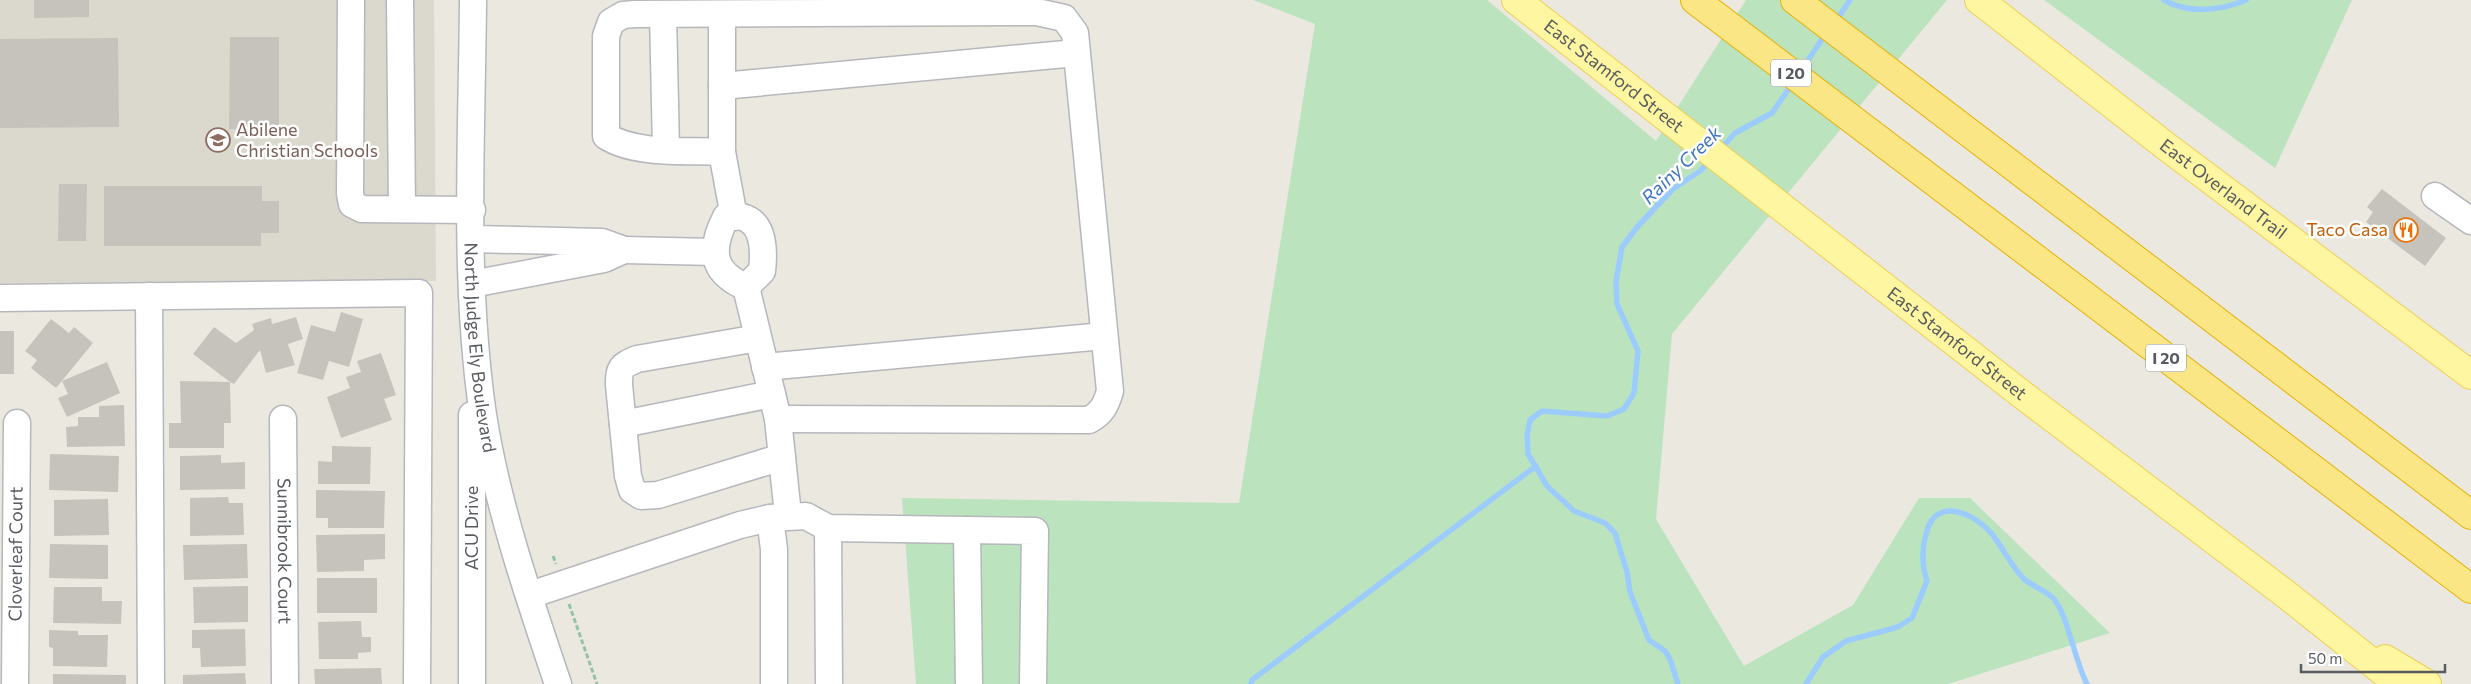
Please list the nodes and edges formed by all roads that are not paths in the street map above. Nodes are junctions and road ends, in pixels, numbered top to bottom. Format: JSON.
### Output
{"nodes":[{"id":1,"x":351,"y":0,"type":"edge"},
{"id":2,"x":400,"y":0,"type":"edge"},
{"id":3,"x":473,"y":0,"type":"edge"},
{"id":4,"x":1516,"y":0,"type":"edge"},
{"id":5,"x":1695,"y":0,"type":"edge"},
{"id":6,"x":1795,"y":0,"type":"edge"},
{"id":7,"x":1979,"y":0,"type":"edge"},
{"id":8,"x":663,"y":14,"type":"junction"},
{"id":9,"x":722,"y":14,"type":"junction"},
{"id":10,"x":1076,"y":53,"type":"junction"},
{"id":11,"x":722,"y":86,"type":"junction"},
{"id":12,"x":666,"y":149,"type":"junction"},
{"id":13,"x":722,"y":152,"type":"junction"},
{"id":14,"x":2435,"y":196,"type":"dead end"},
{"id":15,"x":402,"y":209,"type":"junction"},
{"id":16,"x":472,"y":210,"type":"junction"},
{"id":17,"x":734,"y":217,"type":"junction"},
{"id":18,"x":2471,"y":222,"type":"edge"},
{"id":19,"x":472,"y":240,"type":"junction"},
{"id":20,"x":624,"y":250,"type":"junction"},
{"id":21,"x":715,"y":252,"type":"junction"},
{"id":22,"x":472,"y":284,"type":"junction"},
{"id":23,"x":746,"y":286,"type":"junction"},
{"id":24,"x":149,"y":296,"type":"junction"},
{"id":25,"x":0,"y":298,"type":"edge"},
{"id":26,"x":472,"y":313,"type":"junction"},
{"id":27,"x":1104,"y":336,"type":"junction"},
{"id":28,"x":758,"y":338,"type":"junction"},
{"id":29,"x":765,"y":367,"type":"junction"},
{"id":30,"x":2471,"y":375,"type":"edge"},
{"id":31,"x":772,"y":394,"type":"junction"},
{"id":32,"x":283,"y":419,"type":"dead end"},
{"id":33,"x":778,"y":419,"type":"junction"},
{"id":34,"x":17,"y":423,"type":"dead end"},
{"id":35,"x":623,"y":424,"type":"junction"},
{"id":36,"x":782,"y":457,"type":"junction"},
{"id":37,"x":2471,"y":515,"type":"edge"},
{"id":38,"x":779,"y":517,"type":"junction"},
{"id":39,"x":828,"y":528,"type":"junction"},
{"id":40,"x":967,"y":530,"type":"junction"},
{"id":41,"x":2471,"y":589,"type":"edge"},
{"id":42,"x":530,"y":595,"type":"junction"},
{"id":43,"x":2319,"y":620,"type":"junction"},
{"id":44,"x":554,"y":683,"type":"edge"},
{"id":45,"x":15,"y":684,"type":"edge"},
{"id":46,"x":151,"y":684,"type":"edge"},
{"id":47,"x":285,"y":684,"type":"edge"},
{"id":48,"x":417,"y":684,"type":"edge"},
{"id":49,"x":472,"y":684,"type":"edge"},
{"id":50,"x":774,"y":684,"type":"edge"},
{"id":51,"x":829,"y":684,"type":"edge"},
{"id":52,"x":969,"y":684,"type":"edge"},
{"id":53,"x":1033,"y":684,"type":"edge"},
{"id":54,"x":2399,"y":684,"type":"edge"},
{"id":55,"x":2427,"y":684,"type":"edge"}],
"edges":[{"from":1,"to":15,"type":"street"},
{"from":2,"to":15,"type":"street"},
{"from":3,"to":16,"type":"street","name":"North Judge Ely Boulevard"},
{"from":4,"to":43,"type":"main road","name":"East Stamford Street"},
{"from":5,"to":41,"type":"highway","number":"I 20"},
{"from":6,"to":37,"type":"highway"},
{"from":7,"to":30,"type":"main road","name":"East Overland Trail"},
{"from":8,"to":9,"type":"street"},
{"from":8,"to":12,"type":"street"},
{"from":8,"to":12,"type":"street"},
{"from":9,"to":10,"type":"street"},
{"from":9,"to":11,"type":"street"},
{"from":10,"to":11,"type":"street"},
{"from":10,"to":27,"type":"street"},
{"from":11,"to":13,"type":"street"},
{"from":12,"to":13,"type":"street"},
{"from":13,"to":17,"type":"street"},
{"from":14,"to":18,"type":"street"},
{"from":15,"to":16,"type":"street"},
{"from":16,"to":19,"type":"street","name":"North Judge Ely Boulevard"},
{"from":17,"to":21,"type":"street"},
{"from":17,"to":23,"type":"street"},
{"from":19,"to":20,"type":"street"},
{"from":19,"to":22,"type":"street","name":"North Judge Ely Boulevard"},
{"from":20,"to":21,"type":"street"},
{"from":20,"to":22,"type":"street"},
{"from":21,"to":23,"type":"street"},
{"from":22,"to":26,"type":"street","name":"North Judge Ely Boulevard"},
{"from":23,"to":28,"type":"street"},
{"from":24,"to":25,"type":"street"},
{"from":24,"to":46,"type":"street"},
{"from":24,"to":48,"type":"street"},
{"from":26,"to":42,"type":"street","name":"North Judge Ely Boulevard"},
{"from":26,"to":49,"type":"street","name":"ACU Drive"},
{"from":27,"to":29,"type":"street"},
{"from":27,"to":33,"type":"street"},
{"from":28,"to":29,"type":"street"},
{"from":28,"to":35,"type":"street"},
{"from":29,"to":31,"type":"street"},
{"from":31,"to":33,"type":"street"},
{"from":31,"to":35,"type":"street"},
{"from":32,"to":47,"type":"street","name":"Sunnibrook Court"},
{"from":33,"to":36,"type":"street"},
{"from":34,"to":45,"type":"street","name":"Cloverleaf Court"},
{"from":35,"to":36,"type":"street"},
{"from":36,"to":38,"type":"street"},
{"from":38,"to":39,"type":"street"},
{"from":38,"to":42,"type":"street"},
{"from":38,"to":50,"type":"street"},
{"from":39,"to":40,"type":"street"},
{"from":39,"to":51,"type":"street"},
{"from":40,"to":52,"type":"street"},
{"from":40,"to":53,"type":"street"},
{"from":42,"to":44,"type":"street","name":"North Judge Ely Boulevard"},
{"from":43,"to":54,"type":"main road","name":"East Stamford Street"},
{"from":43,"to":55,"type":"main road"}]}
